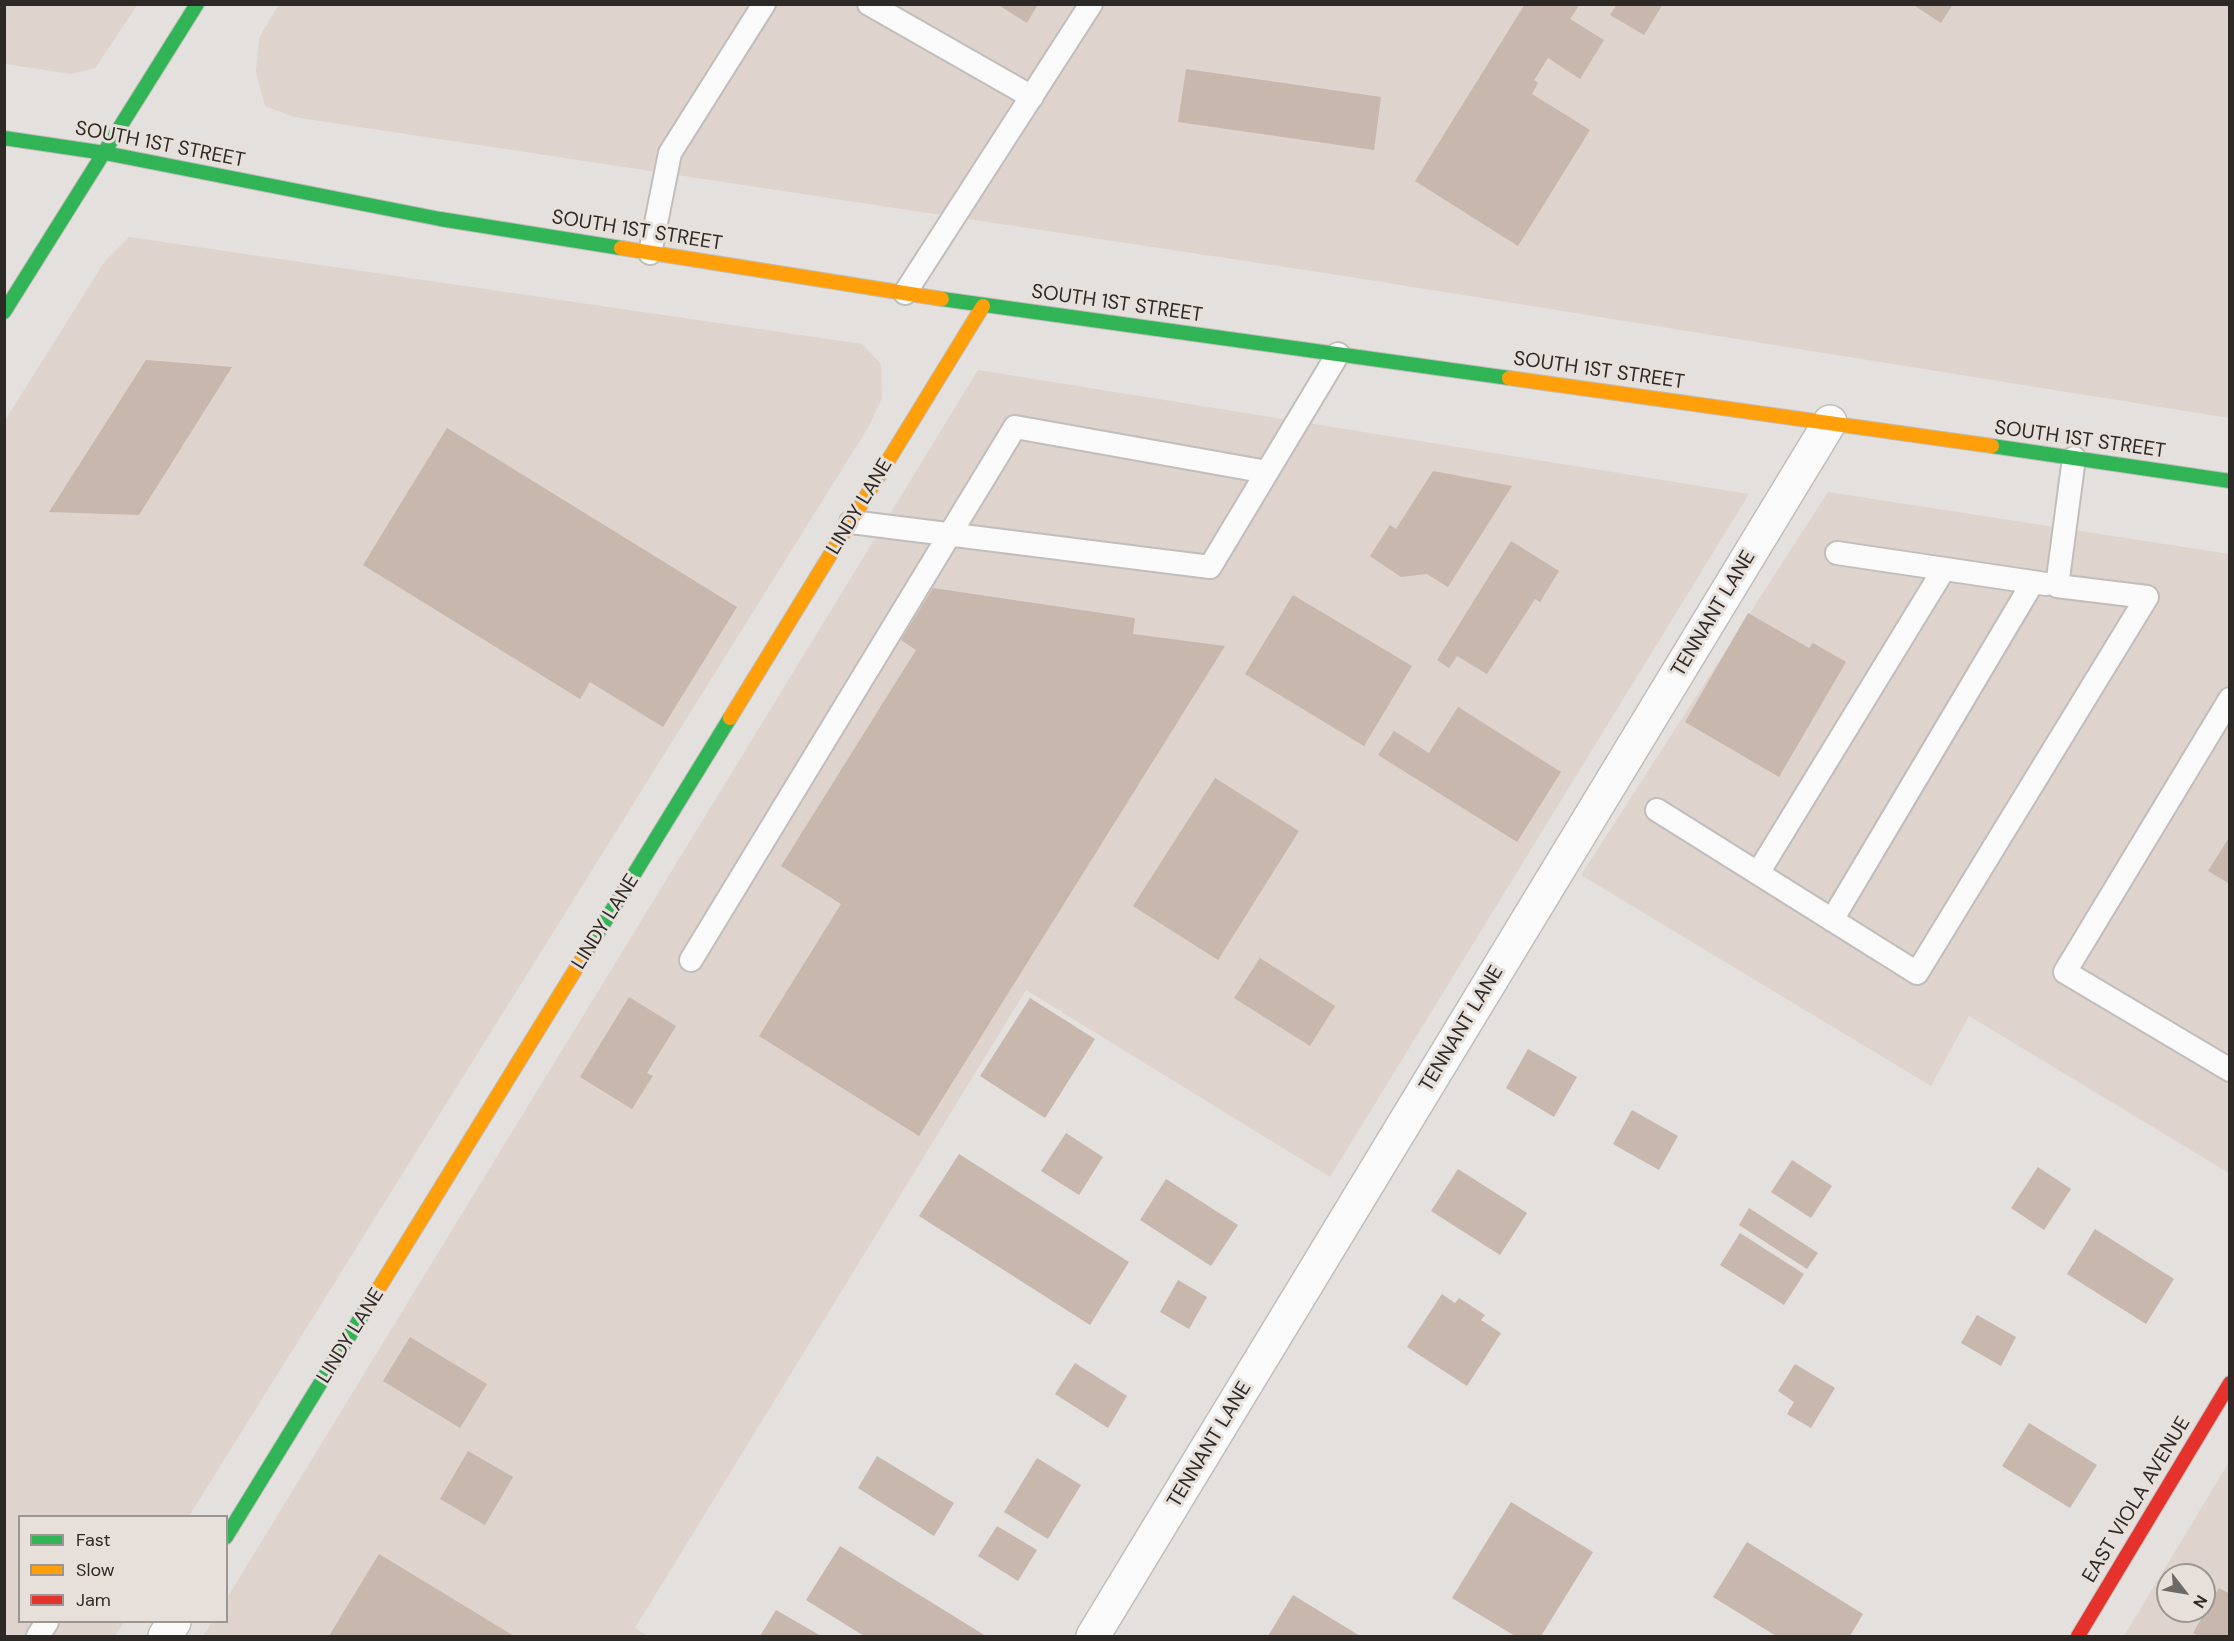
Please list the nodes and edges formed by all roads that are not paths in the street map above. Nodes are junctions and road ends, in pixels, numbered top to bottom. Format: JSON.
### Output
{"nodes":[{"id":1,"x":197,"y":4,"type":"edge"},
{"id":2,"x":764,"y":4,"type":"edge"},
{"id":3,"x":869,"y":4,"type":"edge"},
{"id":4,"x":1091,"y":4,"type":"edge"},
{"id":5,"x":1032,"y":97,"type":"junction"},
{"id":6,"x":4,"y":138,"type":"edge"},
{"id":7,"x":105,"y":153,"type":"junction"},
{"id":8,"x":650,"y":252,"type":"junction"},
{"id":9,"x":905,"y":293,"type":"junction"},
{"id":10,"x":983,"y":306,"type":"junction"},
{"id":11,"x":4,"y":312,"type":"edge"},
{"id":12,"x":1338,"y":354,"type":"junction"},
{"id":13,"x":1830,"y":422,"type":"junction"},
{"id":14,"x":2074,"y":458,"type":"junction"},
{"id":15,"x":1267,"y":472,"type":"junction"},
{"id":16,"x":2229,"y":482,"type":"edge"},
{"id":17,"x":851,"y":522,"type":"junction"},
{"id":18,"x":951,"y":534,"type":"junction"},
{"id":19,"x":1837,"y":553,"type":"dead end"},
{"id":20,"x":1944,"y":569,"type":"junction"},
{"id":21,"x":2033,"y":582,"type":"junction"},
{"id":22,"x":2057,"y":586,"type":"junction"},
{"id":23,"x":2229,"y":699,"type":"edge"},
{"id":24,"x":1657,"y":810,"type":"dead end"},
{"id":25,"x":1758,"y":873,"type":"junction"},
{"id":26,"x":1832,"y":920,"type":"junction"},
{"id":27,"x":691,"y":960,"type":"dead end"},
{"id":28,"x":2229,"y":1070,"type":"edge"},
{"id":29,"x":2229,"y":1383,"type":"edge"},
{"id":30,"x":228,"y":1534,"type":"edge"},
{"id":31,"x":46,"y":1623,"type":"edge"},
{"id":32,"x":173,"y":1623,"type":"edge"},
{"id":33,"x":38,"y":1636,"type":"edge"},
{"id":34,"x":165,"y":1636,"type":"edge"},
{"id":35,"x":1093,"y":1636,"type":"edge"},
{"id":36,"x":2078,"y":1636,"type":"edge"}],
"edges":[{"from":1,"to":7,"type":"main road"},
{"from":2,"to":8,"type":"lane"},
{"from":3,"to":5,"type":"lane"},
{"from":4,"to":5,"type":"lane"},
{"from":5,"to":9,"type":"lane"},
{"from":6,"to":7,"type":"main road","name":"SOUTH 1ST STREET"},
{"from":7,"to":8,"type":"main road","name":"SOUTH 1ST STREET"},
{"from":7,"to":11,"type":"main road"},
{"from":8,"to":9,"type":"main road","name":"SOUTH 1ST STREET"},
{"from":9,"to":10,"type":"main road","name":"SOUTH 1ST STREET"},
{"from":10,"to":12,"type":"main road","name":"SOUTH 1ST STREET"},
{"from":10,"to":17,"type":"main road","name":"LINDY LANE"},
{"from":12,"to":13,"type":"main road","name":"SOUTH 1ST STREET"},
{"from":12,"to":15,"type":"lane"},
{"from":13,"to":14,"type":"main road","name":"SOUTH 1ST STREET"},
{"from":13,"to":35,"type":"street","name":"TENNANT LANE"},
{"from":14,"to":16,"type":"main road","name":"SOUTH 1ST STREET"},
{"from":14,"to":22,"type":"lane"},
{"from":15,"to":18,"type":"lane"},
{"from":15,"to":18,"type":"lane"},
{"from":17,"to":18,"type":"lane"},
{"from":17,"to":30,"type":"main road","name":"LINDY LANE"},
{"from":18,"to":27,"type":"lane"},
{"from":19,"to":20,"type":"lane"},
{"from":20,"to":21,"type":"lane"},
{"from":20,"to":25,"type":"lane"},
{"from":21,"to":22,"type":"lane"},
{"from":21,"to":26,"type":"lane"},
{"from":22,"to":26,"type":"lane"},
{"from":23,"to":28,"type":"lane"},
{"from":24,"to":25,"type":"lane"},
{"from":25,"to":26,"type":"lane"},
{"from":29,"to":36,"type":"main road","name":"EAST VIOLA AVENUE"},
{"from":31,"to":33,"type":"lane"},
{"from":32,"to":34,"type":"street"}]}
